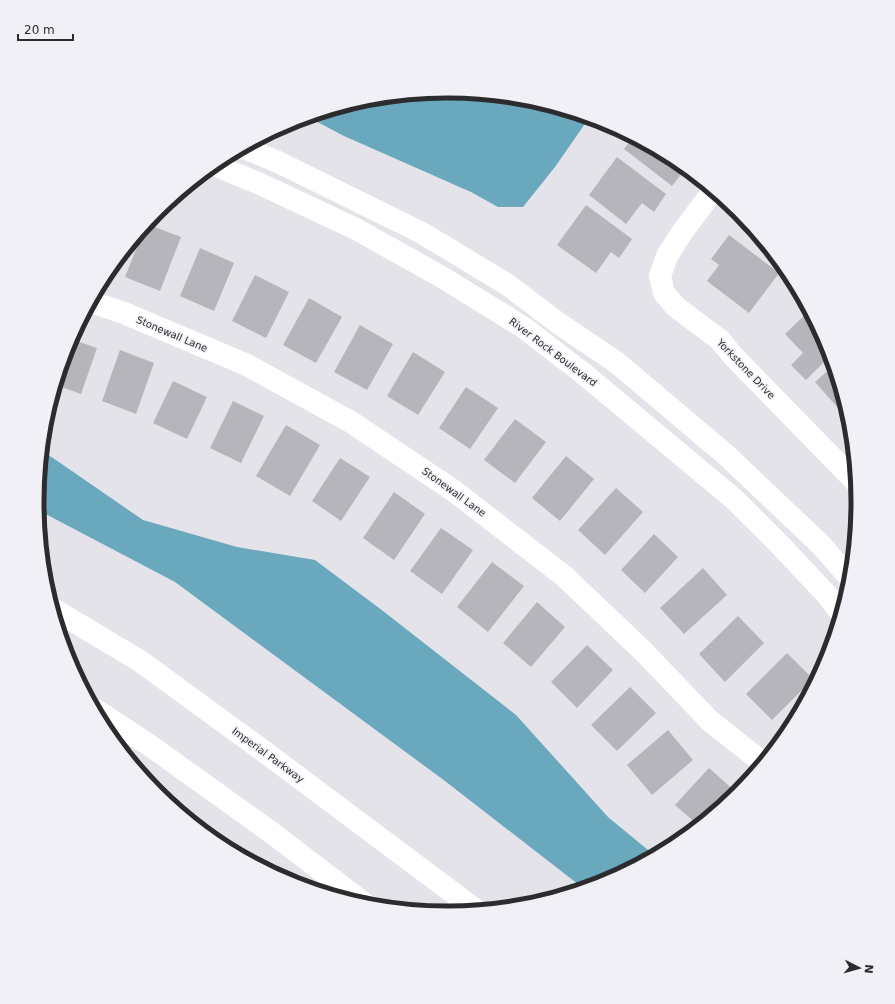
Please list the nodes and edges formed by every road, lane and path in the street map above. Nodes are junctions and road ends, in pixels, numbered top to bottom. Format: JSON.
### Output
{"nodes":[{"id":1,"x":250,"y":151,"type":"edge"},
{"id":2,"x":222,"y":168,"type":"edge"},
{"id":3,"x":710,"y":195,"type":"edge"},
{"id":4,"x":96,"y":304,"type":"edge"},
{"id":5,"x":850,"y":476,"type":"edge"},
{"id":6,"x":845,"y":572,"type":"edge"},
{"id":7,"x":837,"y":607,"type":"edge"},
{"id":8,"x":60,"y":613,"type":"edge"},
{"id":9,"x":106,"y":717,"type":"edge"},
{"id":10,"x":758,"y":759,"type":"edge"},
{"id":11,"x":352,"y":894,"type":"edge"},
{"id":12,"x":470,"y":905,"type":"edge"}],
"edges":[{"from":1,"to":6,"type":"street"},
{"from":2,"to":7,"type":"street","name":"River Rock Boulevard"},
{"from":3,"to":5,"type":"street","name":"Yorkstone Drive"},
{"from":4,"to":10,"type":"street","name":"Stonewall Lane"},
{"from":8,"to":12,"type":"street","name":"Imperial Parkway"},
{"from":9,"to":11,"type":"street"}]}
